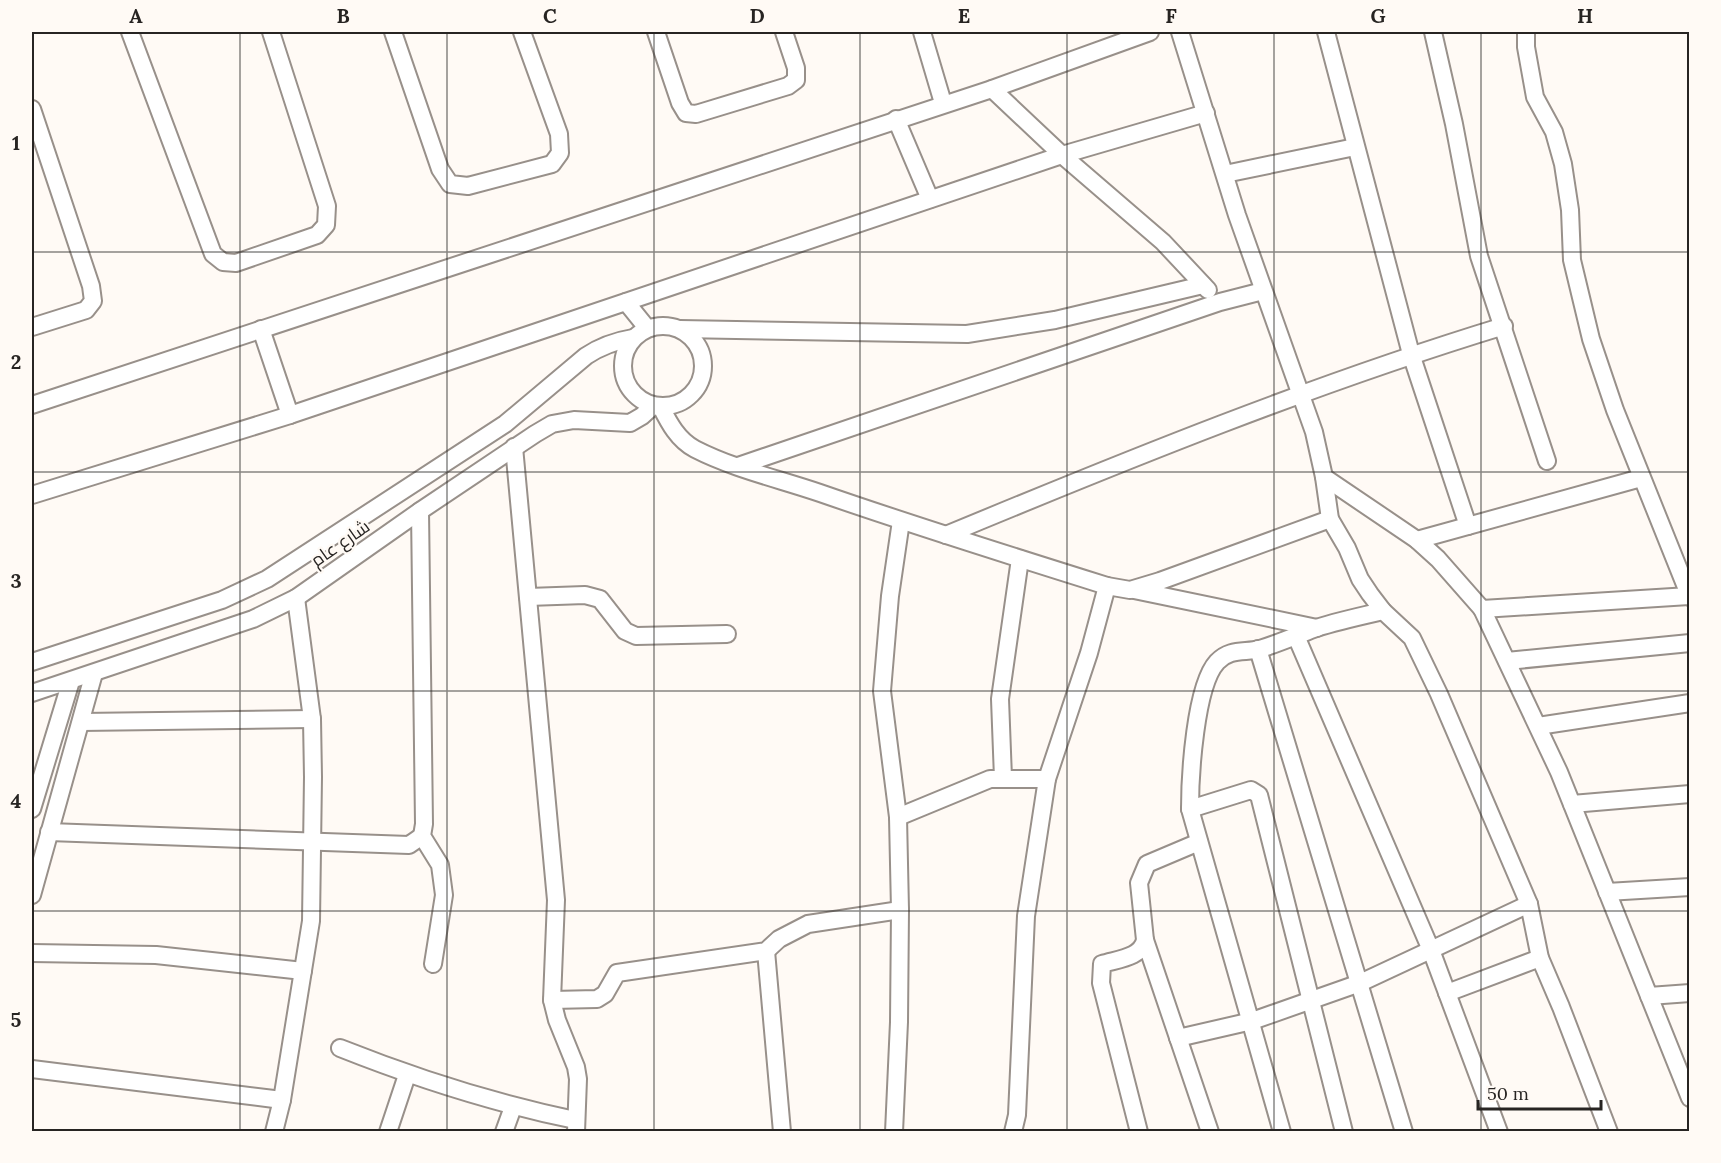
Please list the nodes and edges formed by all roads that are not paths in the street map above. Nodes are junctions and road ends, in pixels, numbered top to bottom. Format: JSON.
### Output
{"nodes":[{"id":1,"x":130,"y":32,"type":"edge"},
{"id":2,"x":271,"y":32,"type":"edge"},
{"id":3,"x":393,"y":32,"type":"edge"},
{"id":4,"x":522,"y":32,"type":"edge"},
{"id":5,"x":656,"y":32,"type":"edge"},
{"id":6,"x":784,"y":32,"type":"edge"},
{"id":7,"x":922,"y":32,"type":"edge"},
{"id":8,"x":1150,"y":32,"type":"edge"},
{"id":9,"x":1180,"y":32,"type":"edge"},
{"id":10,"x":1326,"y":32,"type":"edge"},
{"id":11,"x":1433,"y":32,"type":"edge"},
{"id":12,"x":1526,"y":32,"type":"edge"},
{"id":13,"x":992,"y":89,"type":"junction"},
{"id":14,"x":943,"y":103,"type":"junction"},
{"id":15,"x":32,"y":109,"type":"edge"},
{"id":16,"x":1206,"y":113,"type":"junction"},
{"id":17,"x":896,"y":119,"type":"junction"},
{"id":18,"x":1355,"y":147,"type":"junction"},
{"id":19,"x":1062,"y":155,"type":"junction"},
{"id":20,"x":1225,"y":174,"type":"junction"},
{"id":21,"x":930,"y":199,"type":"junction"},
{"id":22,"x":1203,"y":285,"type":"junction"},
{"id":23,"x":1263,"y":291,"type":"junction"},
{"id":24,"x":626,"y":302,"type":"junction"},
{"id":25,"x":1220,"y":302,"type":"junction"},
{"id":26,"x":1504,"y":326,"type":"junction"},
{"id":27,"x":32,"y":327,"type":"edge"},
{"id":28,"x":261,"y":329,"type":"junction"},
{"id":29,"x":680,"y":329,"type":"junction"},
{"id":30,"x":640,"y":333,"type":"junction"},
{"id":31,"x":1411,"y":354,"type":"junction"},
{"id":32,"x":1302,"y":394,"type":"junction"},
{"id":33,"x":32,"y":405,"type":"edge"},
{"id":34,"x":657,"y":406,"type":"junction"},
{"id":35,"x":290,"y":415,"type":"junction"},
{"id":36,"x":514,"y":447,"type":"junction"},
{"id":37,"x":1547,"y":460,"type":"dead end"},
{"id":38,"x":738,"y":466,"type":"junction"},
{"id":39,"x":1324,"y":477,"type":"junction"},
{"id":40,"x":1641,"y":478,"type":"junction"},
{"id":41,"x":32,"y":495,"type":"edge"},
{"id":42,"x":420,"y":511,"type":"junction"},
{"id":43,"x":1330,"y":519,"type":"junction"},
{"id":44,"x":901,"y":522,"type":"junction"},
{"id":45,"x":1468,"y":526,"type":"junction"},
{"id":46,"x":946,"y":536,"type":"junction"},
{"id":47,"x":1417,"y":540,"type":"junction"},
{"id":48,"x":1020,"y":559,"type":"junction"},
{"id":49,"x":1107,"y":586,"type":"junction"},
{"id":50,"x":1130,"y":590,"type":"junction"},
{"id":51,"x":528,"y":597,"type":"junction"},
{"id":52,"x":1689,"y":597,"type":"edge"},
{"id":53,"x":297,"y":598,"type":"junction"},
{"id":54,"x":1482,"y":609,"type":"junction"},
{"id":55,"x":1383,"y":611,"type":"junction"},
{"id":56,"x":177,"y":615,"type":"junction"},
{"id":57,"x":1318,"y":628,"type":"junction"},
{"id":58,"x":727,"y":634,"type":"dead end"},
{"id":59,"x":1296,"y":636,"type":"junction"},
{"id":60,"x":185,"y":641,"type":"junction"},
{"id":61,"x":1689,"y":643,"type":"edge"},
{"id":62,"x":1258,"y":650,"type":"junction"},
{"id":63,"x":1507,"y":661,"type":"junction"},
{"id":64,"x":32,"y":662,"type":"edge"},
{"id":65,"x":94,"y":673,"type":"junction"},
{"id":66,"x":71,"y":681,"type":"junction"},
{"id":67,"x":32,"y":693,"type":"edge"},
{"id":68,"x":1689,"y":703,"type":"edge"},
{"id":69,"x":312,"y":719,"type":"junction"},
{"id":70,"x":81,"y":722,"type":"junction"},
{"id":71,"x":1538,"y":726,"type":"junction"},
{"id":72,"x":1003,"y":778,"type":"junction"},
{"id":73,"x":1047,"y":779,"type":"junction"},
{"id":74,"x":1689,"y":794,"type":"edge"},
{"id":75,"x":1572,"y":804,"type":"junction"},
{"id":76,"x":32,"y":809,"type":"edge"},
{"id":77,"x":1190,"y":809,"type":"junction"},
{"id":78,"x":898,"y":817,"type":"junction"},
{"id":79,"x":49,"y":832,"type":"junction"},
{"id":80,"x":422,"y":836,"type":"junction"},
{"id":81,"x":312,"y":841,"type":"junction"},
{"id":82,"x":1199,"y":842,"type":"junction"},
{"id":83,"x":1689,"y":887,"type":"edge"},
{"id":84,"x":1607,"y":892,"type":"junction"},
{"id":85,"x":32,"y":895,"type":"edge"},
{"id":86,"x":1529,"y":904,"type":"junction"},
{"id":87,"x":900,"y":909,"type":"junction"},
{"id":88,"x":1145,"y":940,"type":"junction"},
{"id":89,"x":1431,"y":950,"type":"junction"},
{"id":90,"x":766,"y":951,"type":"junction"},
{"id":91,"x":32,"y":953,"type":"edge"},
{"id":92,"x":1540,"y":958,"type":"junction"},
{"id":93,"x":433,"y":964,"type":"dead end"},
{"id":94,"x":303,"y":971,"type":"junction"},
{"id":95,"x":1360,"y":984,"type":"junction"},
{"id":96,"x":1448,"y":993,"type":"junction"},
{"id":97,"x":1689,"y":993,"type":"edge"},
{"id":98,"x":1649,"y":996,"type":"junction"},
{"id":99,"x":552,"y":1000,"type":"junction"},
{"id":100,"x":1311,"y":1000,"type":"junction"},
{"id":101,"x":1252,"y":1021,"type":"junction"},
{"id":102,"x":1178,"y":1038,"type":"junction"},
{"id":103,"x":340,"y":1048,"type":"dead end"},
{"id":104,"x":32,"y":1069,"type":"edge"},
{"id":105,"x":407,"y":1075,"type":"junction"},
{"id":106,"x":1689,"y":1095,"type":"edge"},
{"id":107,"x":282,"y":1100,"type":"junction"},
{"id":108,"x":513,"y":1107,"type":"junction"},
{"id":109,"x":576,"y":1126,"type":"edge"},
{"id":110,"x":274,"y":1131,"type":"edge"},
{"id":111,"x":388,"y":1131,"type":"edge"},
{"id":112,"x":504,"y":1131,"type":"edge"},
{"id":113,"x":782,"y":1131,"type":"edge"},
{"id":114,"x":894,"y":1131,"type":"edge"},
{"id":115,"x":1013,"y":1131,"type":"edge"},
{"id":116,"x":1139,"y":1131,"type":"edge"},
{"id":117,"x":1209,"y":1131,"type":"edge"},
{"id":118,"x":1282,"y":1131,"type":"edge"},
{"id":119,"x":1344,"y":1131,"type":"edge"},
{"id":120,"x":1404,"y":1131,"type":"edge"},
{"id":121,"x":1499,"y":1131,"type":"edge"},
{"id":122,"x":1609,"y":1131,"type":"edge"}],
"edges":[{"from":1,"to":2,"type":"street"},
{"from":3,"to":4,"type":"street"},
{"from":5,"to":6,"type":"street"},
{"from":7,"to":14,"type":"street"},
{"from":8,"to":13,"type":"street"},
{"from":9,"to":16,"type":"street"},
{"from":10,"to":18,"type":"street"},
{"from":11,"to":26,"type":"street"},
{"from":12,"to":40,"type":"street"},
{"from":13,"to":14,"type":"street"},
{"from":13,"to":19,"type":"street"},
{"from":14,"to":17,"type":"street"},
{"from":15,"to":27,"type":"street"},
{"from":16,"to":19,"type":"street"},
{"from":16,"to":20,"type":"street"},
{"from":17,"to":21,"type":"street"},
{"from":17,"to":28,"type":"street"},
{"from":18,"to":20,"type":"street"},
{"from":18,"to":31,"type":"street"},
{"from":19,"to":21,"type":"street"},
{"from":19,"to":22,"type":"street"},
{"from":20,"to":23,"type":"street"},
{"from":21,"to":24,"type":"street"},
{"from":22,"to":25,"type":"street"},
{"from":22,"to":29,"type":"street"},
{"from":23,"to":25,"type":"street"},
{"from":23,"to":32,"type":"street"},
{"from":24,"to":30,"type":"street"},
{"from":24,"to":35,"type":"street"},
{"from":25,"to":38,"type":"street"},
{"from":26,"to":31,"type":"street"},
{"from":26,"to":37,"type":"street"},
{"from":28,"to":33,"type":"street"},
{"from":28,"to":35,"type":"street"},
{"from":29,"to":30,"type":"street"},
{"from":29,"to":34,"type":"street"},
{"from":30,"to":34,"type":"street"},
{"from":30,"to":56,"type":"street","name":"شارع عام"},
{"from":31,"to":32,"type":"street"},
{"from":31,"to":45,"type":"street"},
{"from":32,"to":39,"type":"street"},
{"from":32,"to":46,"type":"street"},
{"from":34,"to":36,"type":"street","name":"شارع عام"},
{"from":34,"to":38,"type":"street"},
{"from":35,"to":41,"type":"street"},
{"from":36,"to":42,"type":"street","name":"شارع عام"},
{"from":36,"to":51,"type":"street"},
{"from":38,"to":44,"type":"street"},
{"from":39,"to":43,"type":"street"},
{"from":39,"to":47,"type":"street"},
{"from":40,"to":45,"type":"street"},
{"from":40,"to":52,"type":"street"},
{"from":42,"to":53,"type":"street","name":"شارع عام"},
{"from":42,"to":80,"type":"street"},
{"from":43,"to":50,"type":"street"},
{"from":43,"to":55,"type":"street"},
{"from":44,"to":46,"type":"street"},
{"from":44,"to":78,"type":"street"},
{"from":45,"to":47,"type":"street"},
{"from":46,"to":48,"type":"street"},
{"from":47,"to":54,"type":"street"},
{"from":48,"to":49,"type":"street"},
{"from":48,"to":72,"type":"street"},
{"from":49,"to":50,"type":"street"},
{"from":49,"to":73,"type":"street"},
{"from":50,"to":57,"type":"street"},
{"from":51,"to":58,"type":"street"},
{"from":51,"to":99,"type":"street"},
{"from":52,"to":54,"type":"street"},
{"from":53,"to":60,"type":"street","name":"شارع عام"},
{"from":53,"to":69,"type":"street"},
{"from":54,"to":63,"type":"street"},
{"from":55,"to":57,"type":"street"},
{"from":55,"to":86,"type":"street"},
{"from":56,"to":60,"type":"street"},
{"from":56,"to":64,"type":"street","name":"شارع عام"},
{"from":57,"to":59,"type":"street"},
{"from":59,"to":62,"type":"street"},
{"from":59,"to":89,"type":"street"},
{"from":60,"to":65,"type":"street","name":"شارع عام"},
{"from":61,"to":63,"type":"street"},
{"from":62,"to":77,"type":"street"},
{"from":62,"to":95,"type":"street"},
{"from":63,"to":71,"type":"street"},
{"from":65,"to":66,"type":"street","name":"شارع عام"},
{"from":65,"to":70,"type":"street"},
{"from":66,"to":67,"type":"street","name":"شارع عام"},
{"from":66,"to":76,"type":"street"},
{"from":68,"to":71,"type":"street"},
{"from":69,"to":70,"type":"street"},
{"from":69,"to":81,"type":"street"},
{"from":70,"to":79,"type":"street"},
{"from":71,"to":75,"type":"street"},
{"from":72,"to":73,"type":"street"},
{"from":72,"to":78,"type":"street"},
{"from":73,"to":115,"type":"street"},
{"from":74,"to":75,"type":"street"},
{"from":75,"to":84,"type":"street"},
{"from":77,"to":82,"type":"street"},
{"from":77,"to":100,"type":"street"},
{"from":78,"to":87,"type":"street"},
{"from":79,"to":81,"type":"street"},
{"from":79,"to":85,"type":"street"},
{"from":80,"to":81,"type":"street"},
{"from":80,"to":93,"type":"street"},
{"from":81,"to":94,"type":"street"},
{"from":82,"to":88,"type":"street"},
{"from":82,"to":101,"type":"street"},
{"from":83,"to":84,"type":"street"},
{"from":84,"to":98,"type":"street"},
{"from":86,"to":89,"type":"street"},
{"from":86,"to":92,"type":"street"},
{"from":87,"to":90,"type":"street"},
{"from":87,"to":114,"type":"street"},
{"from":88,"to":102,"type":"street"},
{"from":88,"to":116,"type":"street"},
{"from":89,"to":95,"type":"street"},
{"from":89,"to":96,"type":"street"},
{"from":90,"to":99,"type":"street"},
{"from":90,"to":113,"type":"street"},
{"from":91,"to":94,"type":"street"},
{"from":92,"to":96,"type":"street"},
{"from":92,"to":122,"type":"street"},
{"from":94,"to":107,"type":"street"},
{"from":95,"to":100,"type":"street"},
{"from":95,"to":120,"type":"street"},
{"from":96,"to":121,"type":"street"},
{"from":97,"to":98,"type":"street"},
{"from":98,"to":106,"type":"street"},
{"from":99,"to":109,"type":"street"},
{"from":100,"to":101,"type":"street"},
{"from":100,"to":119,"type":"street"},
{"from":101,"to":102,"type":"street"},
{"from":101,"to":118,"type":"street"},
{"from":102,"to":117,"type":"street"},
{"from":103,"to":105,"type":"street"},
{"from":104,"to":107,"type":"street"},
{"from":105,"to":108,"type":"street"},
{"from":105,"to":111,"type":"street"},
{"from":107,"to":110,"type":"street"},
{"from":108,"to":109,"type":"street"},
{"from":108,"to":112,"type":"street"}]}
